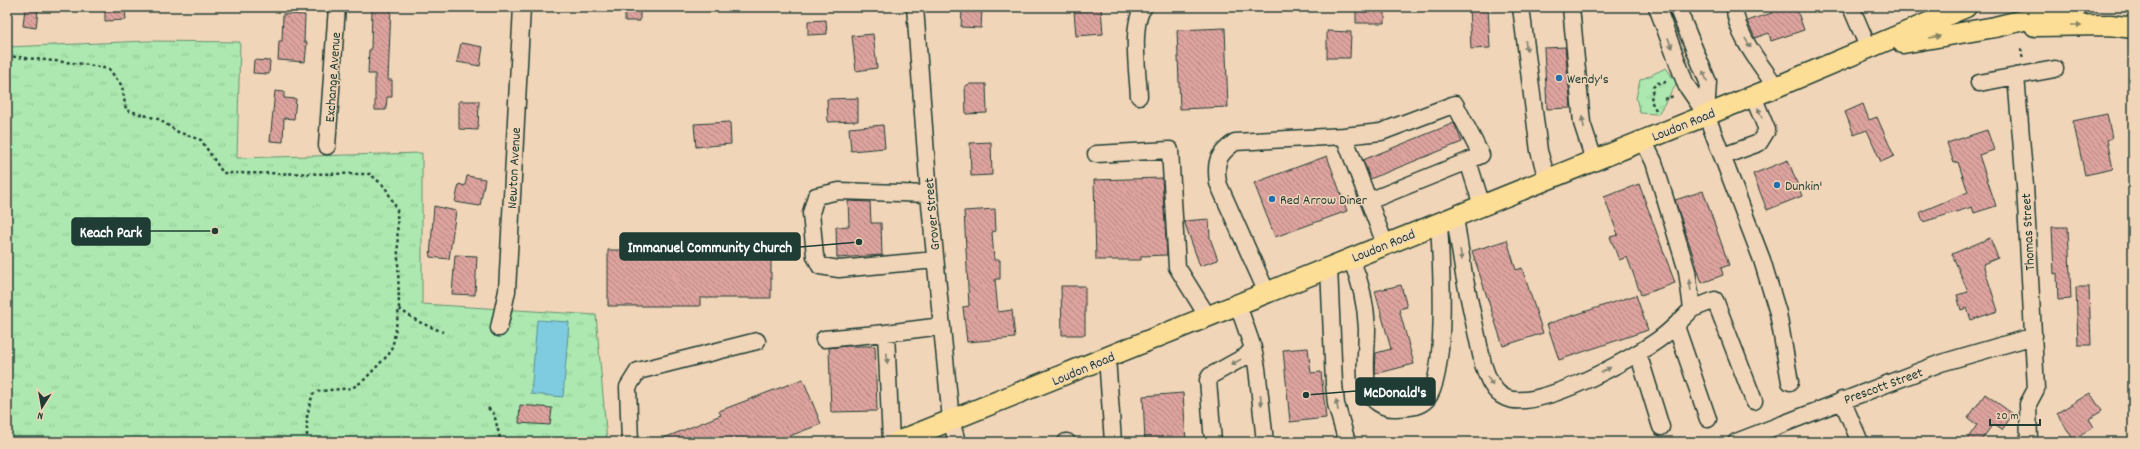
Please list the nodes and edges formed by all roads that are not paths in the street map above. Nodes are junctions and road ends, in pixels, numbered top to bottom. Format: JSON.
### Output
{"nodes":[{"id":1,"x":337,"y":7,"type":"edge"},
{"id":2,"x":522,"y":7,"type":"edge"},
{"id":3,"x":915,"y":7,"type":"edge"},
{"id":4,"x":1144,"y":7,"type":"edge"},
{"id":5,"x":1521,"y":7,"type":"edge"},
{"id":6,"x":1571,"y":7,"type":"edge"},
{"id":7,"x":1656,"y":7,"type":"edge"},
{"id":8,"x":1677,"y":7,"type":"edge"},
{"id":9,"x":1735,"y":7,"type":"edge"},
{"id":10,"x":1851,"y":7,"type":"edge"},
{"id":11,"x":1966,"y":7,"type":"edge"},
{"id":12,"x":2077,"y":7,"type":"edge"},
{"id":13,"x":1995,"y":27,"type":"junction"},
{"id":14,"x":2133,"y":28,"type":"edge"},
{"id":15,"x":1869,"y":49,"type":"junction"},
{"id":16,"x":2055,"y":69,"type":"dead end"},
{"id":17,"x":2016,"y":76,"type":"junction"},
{"id":18,"x":1979,"y":83,"type":"dead end"},
{"id":19,"x":1776,"y":87,"type":"junction"},
{"id":20,"x":1139,"y":96,"type":"dead end"},
{"id":21,"x":1753,"y":96,"type":"junction"},
{"id":22,"x":1706,"y":114,"type":"junction"},
{"id":23,"x":1344,"y":136,"type":"junction"},
{"id":24,"x":1643,"y":140,"type":"junction"},
{"id":25,"x":328,"y":146,"type":"dead end"},
{"id":26,"x":1096,"y":154,"type":"dead end"},
{"id":27,"x":1723,"y":156,"type":"junction"},
{"id":28,"x":1594,"y":160,"type":"junction"},
{"id":29,"x":1468,"y":161,"type":"junction"},
{"id":30,"x":1547,"y":179,"type":"junction"},
{"id":31,"x":929,"y":194,"type":"junction"},
{"id":32,"x":1369,"y":201,"type":"junction"},
{"id":33,"x":1482,"y":206,"type":"junction"},
{"id":34,"x":1447,"y":220,"type":"junction"},
{"id":35,"x":1385,"y":244,"type":"junction"},
{"id":36,"x":1350,"y":259,"type":"junction"},
{"id":37,"x":936,"y":260,"type":"junction"},
{"id":38,"x":1330,"y":267,"type":"junction"},
{"id":39,"x":1267,"y":293,"type":"junction"},
{"id":40,"x":1238,"y":305,"type":"junction"},
{"id":41,"x":1692,"y":309,"type":"junction"},
{"id":42,"x":1208,"y":317,"type":"junction"},
{"id":43,"x":942,"y":326,"type":"junction"},
{"id":44,"x":1676,"y":326,"type":"junction"},
{"id":45,"x":499,"y":328,"type":"dead end"},
{"id":46,"x":886,"y":333,"type":"junction"},
{"id":47,"x":2034,"y":336,"type":"junction"},
{"id":48,"x":824,"y":339,"type":"dead end"},
{"id":49,"x":757,"y":341,"type":"dead end"},
{"id":50,"x":1253,"y":348,"type":"junction"},
{"id":51,"x":1638,"y":353,"type":"junction"},
{"id":52,"x":1107,"y":357,"type":"junction"},
{"id":53,"x":1790,"y":382,"type":"dead end"},
{"id":54,"x":1842,"y":400,"type":"junction"},
{"id":55,"x":1754,"y":401,"type":"dead end"},
{"id":56,"x":1708,"y":419,"type":"dead end"},
{"id":57,"x":951,"y":420,"type":"junction"},
{"id":58,"x":1660,"y":427,"type":"dead end"},
{"id":59,"x":630,"y":442,"type":"edge"},
{"id":60,"x":891,"y":442,"type":"edge"},
{"id":61,"x":897,"y":442,"type":"edge"},
{"id":62,"x":957,"y":442,"type":"edge"},
{"id":63,"x":1113,"y":442,"type":"edge"},
{"id":64,"x":1213,"y":442,"type":"edge"},
{"id":65,"x":1265,"y":442,"type":"edge"},
{"id":66,"x":1347,"y":442,"type":"edge"},
{"id":67,"x":1736,"y":442,"type":"edge"},
{"id":68,"x":1860,"y":442,"type":"edge"},
{"id":69,"x":2029,"y":442,"type":"edge"}],
"edges":[{"from":1,"to":25,"type":"street","name":"Exchange Avenue"},
{"from":2,"to":45,"type":"street","name":"Newton Avenue"},
{"from":3,"to":31,"type":"street","name":"Grover Street"},
{"from":4,"to":20,"type":"street"},
{"from":5,"to":30,"type":"street","one_way":true},
{"from":28,"to":6,"type":"street","one_way":true},
{"from":7,"to":22,"type":"street","one_way":true},
{"from":22,"to":8,"type":"street","one_way":true},
{"from":9,"to":19,"type":"street","one_way":true},
{"from":10,"to":15,"type":"street"},
{"from":11,"to":15,"type":"main road","name":"Loudon Road"},
{"from":12,"to":13,"type":"main road","name":"Loudon Road"},
{"from":13,"to":14,"type":"main road","one_way":true},
{"from":15,"to":13,"type":"main road","name":"Loudon Road","one_way":true},
{"from":15,"to":19,"type":"main road","name":"Loudon Road"},
{"from":16,"to":17,"type":"street"},
{"from":17,"to":18,"type":"street"},
{"from":17,"to":47,"type":"street","name":"Thomas Street"},
{"from":19,"to":21,"type":"main road","name":"Loudon Road"},
{"from":21,"to":22,"type":"main road","name":"Loudon Road"},
{"from":27,"to":21,"type":"street","one_way":true},
{"from":22,"to":24,"type":"main road","name":"Loudon Road"},
{"from":22,"to":27,"type":"street"},
{"from":23,"to":29,"type":"street"},
{"from":23,"to":32,"type":"street"},
{"from":23,"to":39,"type":"street"},
{"from":24,"to":28,"type":"main road","name":"Loudon Road"},
{"from":41,"to":24,"type":"street","one_way":true},
{"from":26,"to":42,"type":"street"},
{"from":27,"to":53,"type":"street"},
{"from":28,"to":30,"type":"main road","name":"Loudon Road"},
{"from":29,"to":32,"type":"street"},
{"from":29,"to":33,"type":"street"},
{"from":30,"to":33,"type":"main road","name":"Loudon Road"},
{"from":31,"to":37,"type":"street","name":"Grover Street"},
{"from":31,"to":37,"type":"street"},
{"from":32,"to":35,"type":"street"},
{"from":33,"to":34,"type":"main road","name":"Loudon Road"},
{"from":34,"to":35,"type":"main road","name":"Loudon Road"},
{"from":34,"to":36,"type":"street"},
{"from":34,"to":51,"type":"street","one_way":true},
{"from":35,"to":36,"type":"main road","name":"Loudon Road"},
{"from":36,"to":38,"type":"main road","name":"Loudon Road"},
{"from":37,"to":43,"type":"street","name":"Grover Street"},
{"from":38,"to":39,"type":"main road","name":"Loudon Road"},
{"from":66,"to":38,"type":"street","one_way":true},
{"from":39,"to":40,"type":"main road","name":"Loudon Road"},
{"from":40,"to":42,"type":"main road","name":"Loudon Road"},
{"from":40,"to":50,"type":"street"},
{"from":41,"to":44,"type":"street"},
{"from":41,"to":55,"type":"street"},
{"from":42,"to":52,"type":"main road","name":"Loudon Road"},
{"from":43,"to":46,"type":"street"},
{"from":43,"to":57,"type":"street","name":"Grover Street"},
{"from":44,"to":51,"type":"street"},
{"from":44,"to":56,"type":"street"},
{"from":46,"to":48,"type":"street"},
{"from":46,"to":60,"type":"street","one_way":true},
{"from":47,"to":54,"type":"street","name":"Prescott Street"},
{"from":47,"to":69,"type":"street","name":"Thomas Street"},
{"from":49,"to":59,"type":"street"},
{"from":50,"to":64,"type":"street","one_way":true},
{"from":50,"to":65,"type":"street","one_way":true},
{"from":51,"to":58,"type":"street"},
{"from":52,"to":57,"type":"main road","name":"Loudon Road"},
{"from":52,"to":63,"type":"street"},
{"from":54,"to":67,"type":"street","name":"Prescott Street"},
{"from":54,"to":68,"type":"street"},
{"from":57,"to":61,"type":"main road","name":"Loudon Road"},
{"from":57,"to":62,"type":"street","name":"Grover Street"}]}
